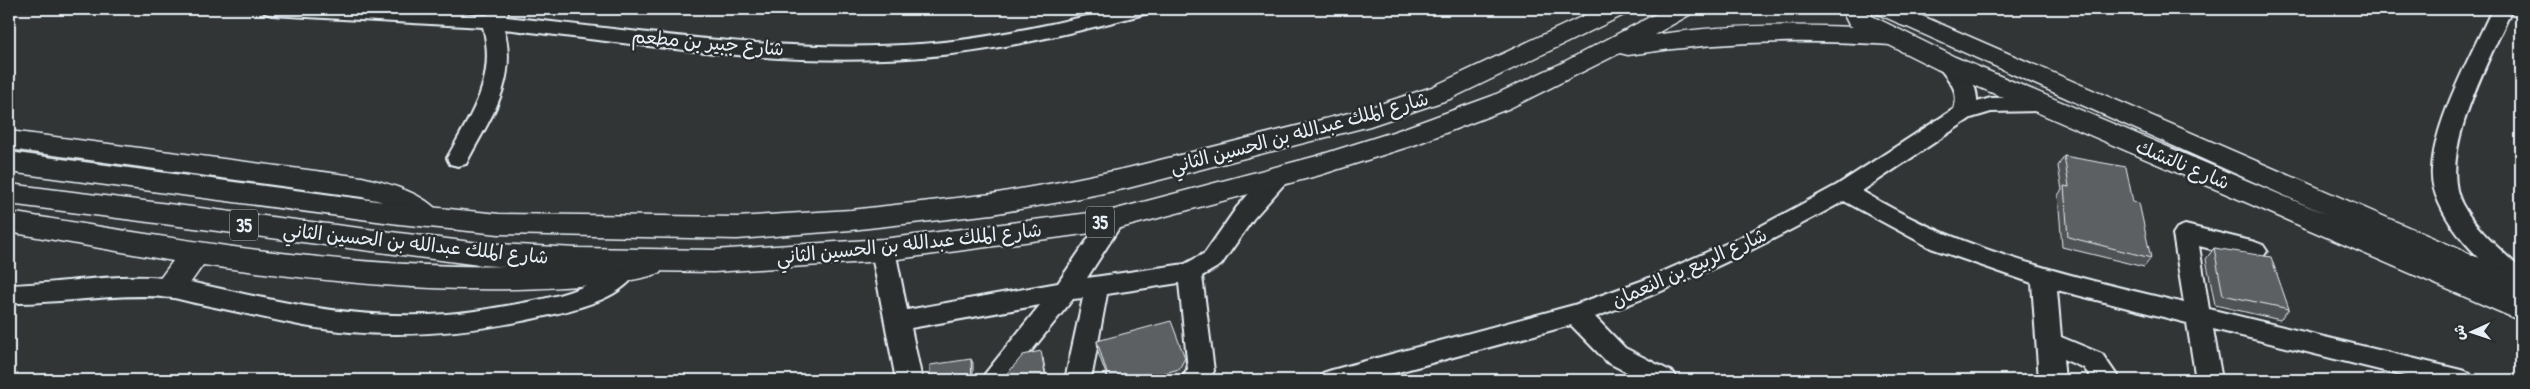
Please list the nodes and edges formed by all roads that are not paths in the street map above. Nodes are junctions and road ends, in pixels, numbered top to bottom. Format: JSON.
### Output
{"nodes":[{"id":1,"x":272,"y":9,"type":"edge"},
{"id":2,"x":1141,"y":9,"type":"edge"},
{"id":3,"x":1618,"y":9,"type":"edge"},
{"id":4,"x":1683,"y":9,"type":"edge"},
{"id":5,"x":1853,"y":9,"type":"edge"},
{"id":6,"x":2502,"y":9,"type":"edge"},
{"id":7,"x":398,"y":13,"type":"edge"},
{"id":8,"x":497,"y":15,"type":"edge"},
{"id":9,"x":1896,"y":19,"type":"edge"},
{"id":10,"x":1606,"y":51,"type":"junction"},
{"id":11,"x":1946,"y":63,"type":"junction"},
{"id":12,"x":2042,"y":104,"type":"junction"},
{"id":13,"x":1963,"y":114,"type":"junction"},
{"id":14,"x":9,"y":140,"type":"edge"},
{"id":15,"x":458,"y":158,"type":"dead end"},
{"id":16,"x":9,"y":162,"type":"edge"},
{"id":17,"x":1278,"y":176,"type":"junction"},
{"id":18,"x":1845,"y":191,"type":"junction"},
{"id":19,"x":9,"y":194,"type":"edge"},
{"id":20,"x":428,"y":218,"type":"junction"},
{"id":21,"x":1113,"y":220,"type":"junction"},
{"id":22,"x":9,"y":222,"type":"edge"},
{"id":23,"x":883,"y":250,"type":"junction"},
{"id":24,"x":2255,"y":251,"type":"dead end"},
{"id":25,"x":196,"y":254,"type":"junction"},
{"id":26,"x":670,"y":260,"type":"junction"},
{"id":27,"x":627,"y":269,"type":"junction"},
{"id":28,"x":1190,"y":272,"type":"junction"},
{"id":29,"x":2044,"y":278,"type":"junction"},
{"id":30,"x":2521,"y":283,"type":"edge"},
{"id":31,"x":1097,"y":286,"type":"junction"},
{"id":32,"x":168,"y":288,"type":"junction"},
{"id":33,"x":2521,"y":288,"type":"edge"},
{"id":34,"x":1066,"y":291,"type":"junction"},
{"id":35,"x":9,"y":294,"type":"edge"},
{"id":36,"x":2521,"y":309,"type":"edge"},
{"id":37,"x":1576,"y":314,"type":"junction"},
{"id":38,"x":2198,"y":315,"type":"junction"},
{"id":39,"x":898,"y":321,"type":"junction"},
{"id":40,"x":2049,"y":343,"type":"junction"},
{"id":41,"x":909,"y":380,"type":"edge"},
{"id":42,"x":993,"y":380,"type":"edge"},
{"id":43,"x":1078,"y":380,"type":"edge"},
{"id":44,"x":1194,"y":380,"type":"edge"},
{"id":45,"x":1332,"y":380,"type":"edge"},
{"id":46,"x":1664,"y":380,"type":"edge"},
{"id":47,"x":2052,"y":380,"type":"edge"},
{"id":48,"x":2107,"y":380,"type":"edge"},
{"id":49,"x":2209,"y":380,"type":"edge"},
{"id":50,"x":2461,"y":380,"type":"edge"}],
"edges":[{"from":1,"to":7,"type":"street","name":"شارع جبير بن مطعم"},
{"from":2,"to":8,"type":"street","name":"شارع جبير بن مطعم"},
{"from":3,"to":20,"type":"main road","name":"شارع الملك عبدالله بن الحسين الثاني","number":"35"},
{"from":4,"to":10,"type":"main road","name":"شارع الملك عبدالله بن الحسين الثاني","number":"35"},
{"from":5,"to":9,"type":"main road","name":"شارع نالتشك"},
{"from":6,"to":30,"type":"street"},
{"from":7,"to":8,"type":"street","name":"شارع جبير بن مطعم"},
{"from":8,"to":15,"type":"street"},
{"from":9,"to":10,"type":"main road"},
{"from":9,"to":11,"type":"main road","name":"شارع نالتشك"},
{"from":9,"to":33,"type":"main road","name":"شارع نالتشك"},
{"from":10,"to":17,"type":"main road","name":"شارع الملك عبدالله بن الحسين الثاني","number":"35"},
{"from":11,"to":12,"type":"main road","name":"شارع نالتشك"},
{"from":11,"to":13,"type":"street"},
{"from":12,"to":13,"type":"street","name":"شارع الربيع بن النعمان"},
{"from":12,"to":36,"type":"main road","name":"شارع نالتشك"},
{"from":13,"to":18,"type":"street","name":"شارع الربيع بن النعمان"},
{"from":14,"to":20,"type":"main road"},
{"from":16,"to":20,"type":"main road","name":"شارع الملك عبدالله بن الحسين الثاني","number":"35"},
{"from":17,"to":21,"type":"main road","name":"شارع الملك عبدالله بن الحسين الثاني","number":"35"},
{"from":17,"to":28,"type":"street"},
{"from":18,"to":29,"type":"street"},
{"from":18,"to":37,"type":"street","name":"شارع الربيع بن النعمان"},
{"from":19,"to":26,"type":"main road","name":"شارع الملك عبدالله بن الحسين الثاني","number":"35"},
{"from":21,"to":23,"type":"main road","name":"شارع الملك عبدالله بن الحسين الثاني","number":"35"},
{"from":21,"to":34,"type":"street"},
{"from":22,"to":25,"type":"main road"},
{"from":23,"to":26,"type":"main road","name":"شارع الملك عبدالله بن الحسين الثاني","number":"35"},
{"from":23,"to":39,"type":"street"},
{"from":24,"to":38,"type":"street"},
{"from":25,"to":27,"type":"main road"},
{"from":25,"to":32,"type":"main road"},
{"from":26,"to":27,"type":"main road"},
{"from":27,"to":32,"type":"street"},
{"from":28,"to":31,"type":"street"},
{"from":28,"to":44,"type":"street"},
{"from":29,"to":38,"type":"street"},
{"from":29,"to":40,"type":"street"},
{"from":31,"to":34,"type":"street"},
{"from":31,"to":43,"type":"street"},
{"from":32,"to":35,"type":"street"},
{"from":34,"to":39,"type":"street"},
{"from":34,"to":42,"type":"street"},
{"from":37,"to":45,"type":"street","name":"شارع الربيع بن النعمان"},
{"from":37,"to":46,"type":"street"},
{"from":38,"to":49,"type":"street"},
{"from":38,"to":50,"type":"street"},
{"from":39,"to":41,"type":"street"},
{"from":40,"to":47,"type":"street"},
{"from":40,"to":48,"type":"street"}]}
